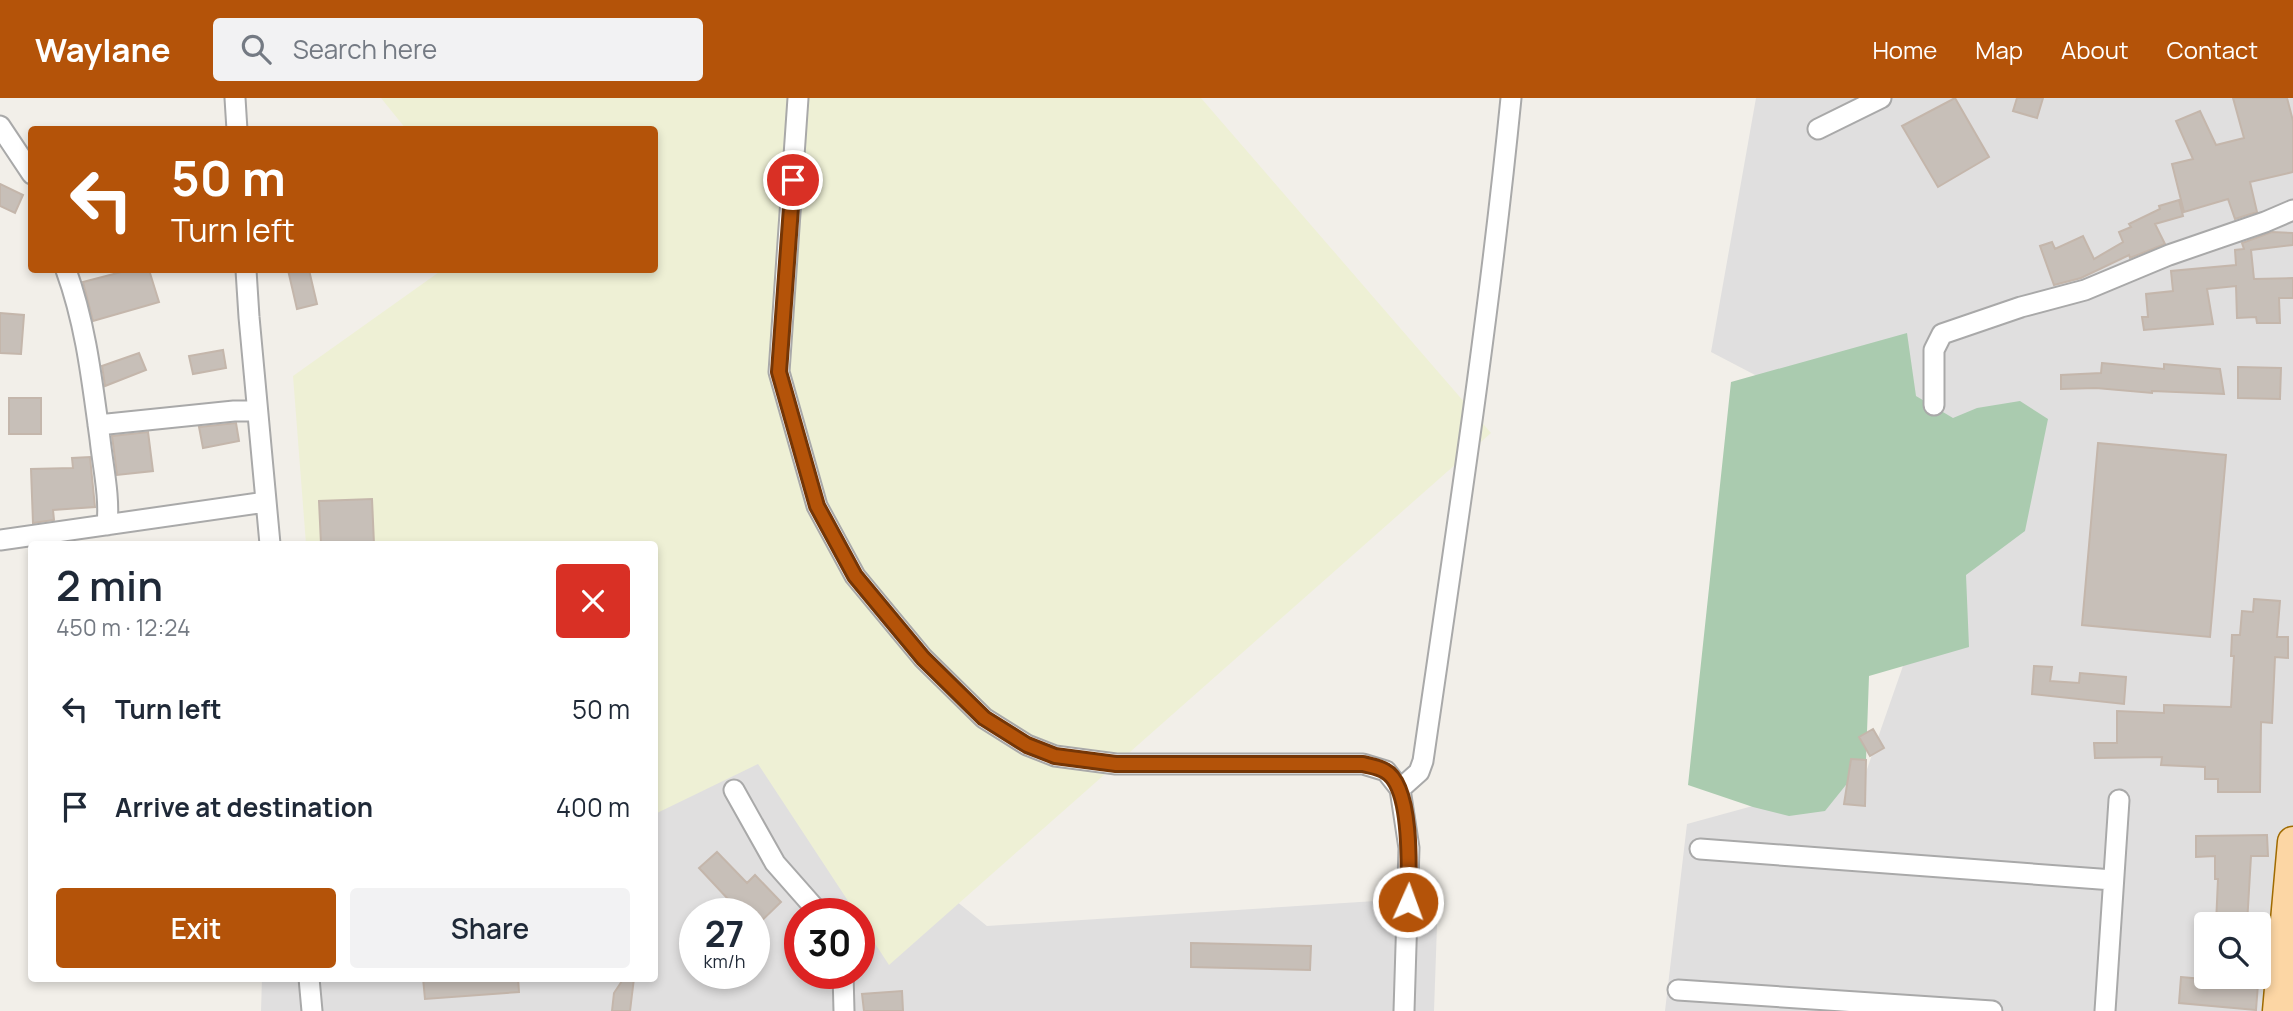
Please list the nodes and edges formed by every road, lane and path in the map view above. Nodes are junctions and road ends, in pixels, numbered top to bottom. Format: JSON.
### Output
{"nodes":[{"id":1,"x":235,"y":98,"type":"edge"},
{"id":2,"x":798,"y":98,"type":"edge"},
{"id":3,"x":1511,"y":98,"type":"edge"},
{"id":4,"x":1881,"y":98,"type":"edge"},
{"id":5,"x":0,"y":126,"type":"edge"},
{"id":6,"x":237,"y":126,"type":"edge"},
{"id":7,"x":1818,"y":129,"type":"dead end"},
{"id":8,"x":28,"y":168,"type":"edge"},
{"id":9,"x":2293,"y":210,"type":"edge"},
{"id":10,"x":67,"y":273,"type":"edge"},
{"id":11,"x":246,"y":273,"type":"edge"},
{"id":12,"x":1934,"y":405,"type":"dead end"},
{"id":13,"x":257,"y":411,"type":"junction"},
{"id":14,"x":98,"y":425,"type":"junction"},
{"id":15,"x":266,"y":502,"type":"junction"},
{"id":16,"x":107,"y":525,"type":"junction"},
{"id":17,"x":0,"y":540,"type":"edge"},
{"id":18,"x":270,"y":541,"type":"edge"},
{"id":19,"x":1400,"y":789,"type":"junction"},
{"id":20,"x":734,"y":790,"type":"dead end"},
{"id":21,"x":2119,"y":800,"type":"dead end"},
{"id":22,"x":2293,"y":842,"type":"edge"},
{"id":23,"x":1700,"y":849,"type":"dead end"},
{"id":24,"x":2113,"y":880,"type":"junction"},
{"id":25,"x":806,"y":898,"type":"edge"},
{"id":26,"x":309,"y":982,"type":"edge"},
{"id":27,"x":843,"y":989,"type":"edge"},
{"id":28,"x":1678,"y":990,"type":"dead end"},
{"id":29,"x":312,"y":1011,"type":"edge"},
{"id":30,"x":844,"y":1011,"type":"edge"},
{"id":31,"x":1405,"y":1011,"type":"edge"},
{"id":32,"x":1992,"y":1011,"type":"edge"},
{"id":33,"x":2105,"y":1011,"type":"edge"},
{"id":34,"x":2278,"y":1011,"type":"edge"}],
"edges":[{"from":1,"to":6,"type":"street"},
{"from":2,"to":19,"type":"street"},
{"from":3,"to":19,"type":"street"},
{"from":4,"to":7,"type":"street"},
{"from":5,"to":8,"type":"street"},
{"from":9,"to":12,"type":"street"},
{"from":10,"to":14,"type":"street"},
{"from":11,"to":13,"type":"street"},
{"from":13,"to":14,"type":"street"},
{"from":13,"to":15,"type":"street"},
{"from":14,"to":16,"type":"street"},
{"from":15,"to":16,"type":"street"},
{"from":15,"to":18,"type":"street"},
{"from":16,"to":17,"type":"street"},
{"from":19,"to":31,"type":"street"},
{"from":20,"to":25,"type":"street"},
{"from":21,"to":24,"type":"street"},
{"from":22,"to":34,"type":"main road"},
{"from":23,"to":24,"type":"street"},
{"from":24,"to":33,"type":"street"},
{"from":26,"to":29,"type":"street"},
{"from":27,"to":30,"type":"street"},
{"from":28,"to":32,"type":"street"}]}
